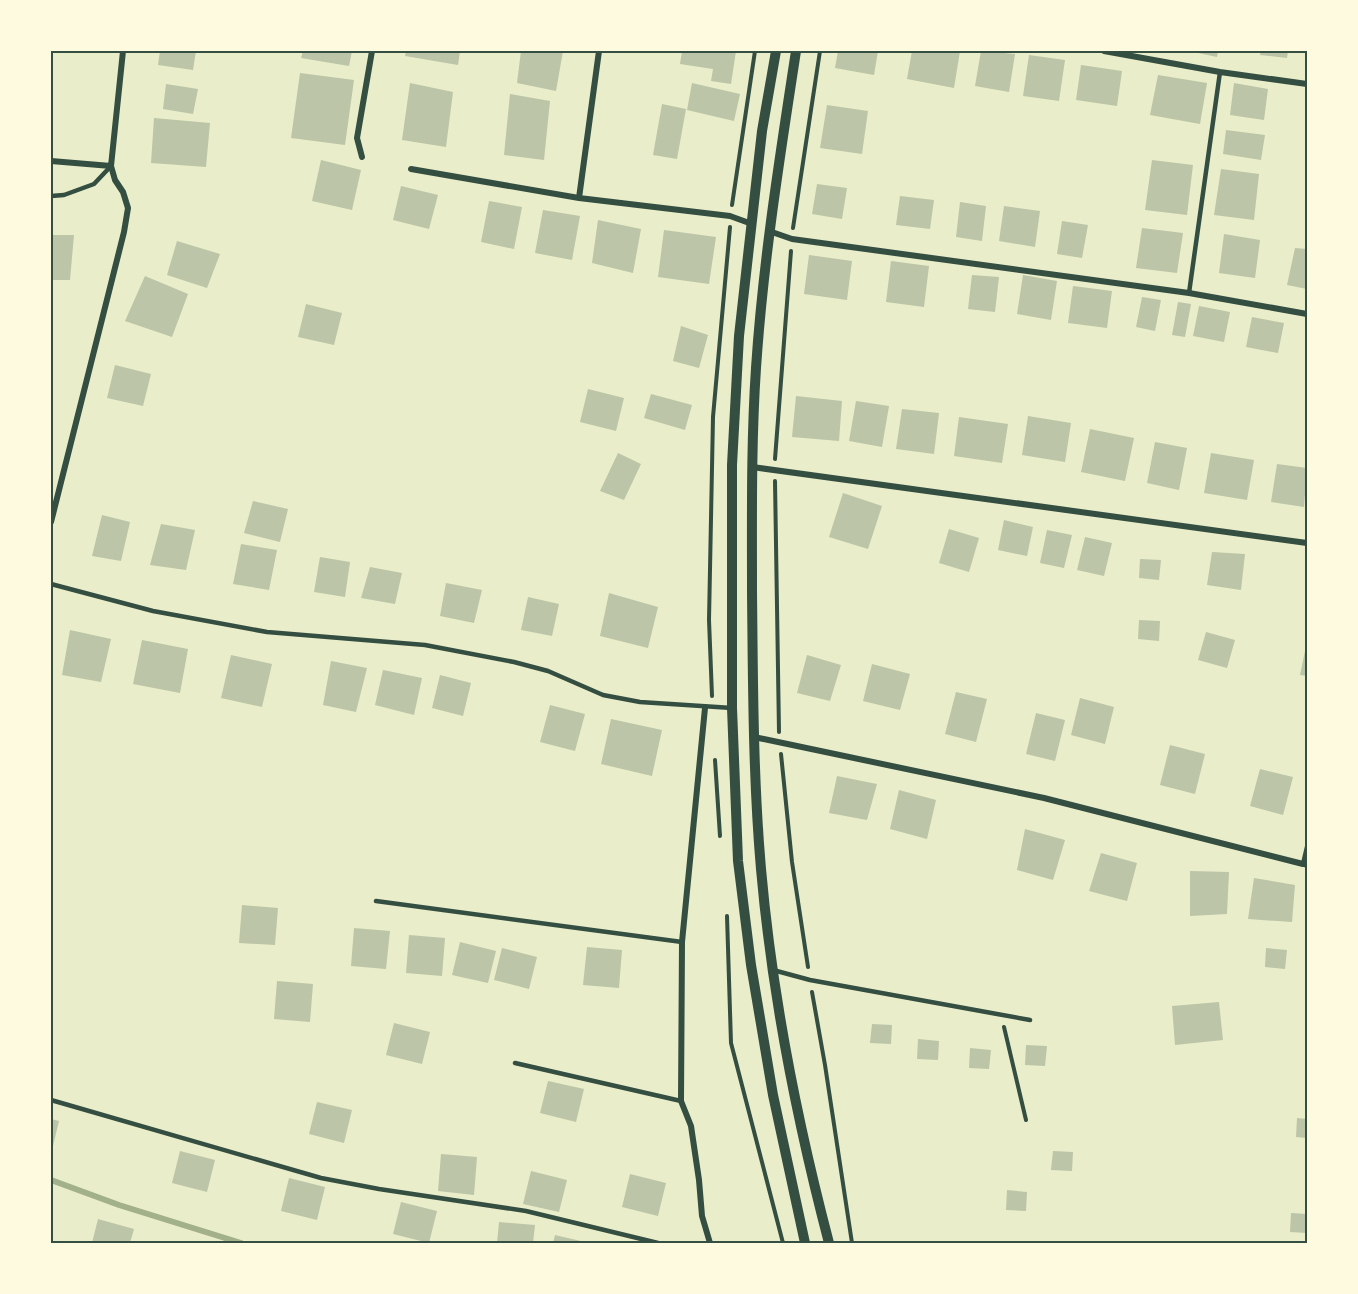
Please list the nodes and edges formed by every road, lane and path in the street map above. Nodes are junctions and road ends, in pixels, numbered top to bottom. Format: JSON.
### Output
{"nodes":[{"id":1,"x":123,"y":51,"type":"edge"},
{"id":2,"x":372,"y":51,"type":"edge"},
{"id":3,"x":599,"y":51,"type":"edge"},
{"id":4,"x":776,"y":51,"type":"edge"},
{"id":5,"x":796,"y":51,"type":"edge"},
{"id":6,"x":820,"y":51,"type":"edge"},
{"id":7,"x":1104,"y":51,"type":"edge"},
{"id":8,"x":1220,"y":72,"type":"junction"},
{"id":9,"x":1307,"y":84,"type":"edge"},
{"id":10,"x":362,"y":157,"type":"dead end"},
{"id":11,"x":51,"y":161,"type":"edge"},
{"id":12,"x":111,"y":166,"type":"junction"},
{"id":13,"x":411,"y":169,"type":"dead end"},
{"id":14,"x":51,"y":196,"type":"edge"},
{"id":15,"x":579,"y":198,"type":"junction"},
{"id":16,"x":752,"y":224,"type":"junction"},
{"id":17,"x":769,"y":231,"type":"junction"},
{"id":18,"x":792,"y":239,"type":"junction"},
{"id":19,"x":1189,"y":293,"type":"junction"},
{"id":20,"x":1307,"y":314,"type":"edge"},
{"id":21,"x":752,"y":467,"type":"junction"},
{"id":22,"x":775,"y":470,"type":"junction"},
{"id":23,"x":51,"y":522,"type":"edge"},
{"id":24,"x":1307,"y":543,"type":"edge"},
{"id":25,"x":51,"y":584,"type":"edge"},
{"id":26,"x":705,"y":708,"type":"junction"},
{"id":27,"x":732,"y":708,"type":"junction"},
{"id":28,"x":753,"y":708,"type":"junction"},
{"id":29,"x":754,"y":737,"type":"junction"},
{"id":30,"x":733,"y":738,"type":"junction"},
{"id":31,"x":780,"y":742,"type":"junction"},
{"id":32,"x":1307,"y":847,"type":"edge"},
{"id":33,"x":1305,"y":865,"type":"edge"},
{"id":34,"x":376,"y":901,"type":"dead end"},
{"id":35,"x":682,"y":942,"type":"junction"},
{"id":36,"x":772,"y":970,"type":"junction"},
{"id":37,"x":810,"y":980,"type":"junction"},
{"id":38,"x":1002,"y":1014,"type":"junction"},
{"id":39,"x":1030,"y":1020,"type":"dead end"},
{"id":40,"x":515,"y":1063,"type":"dead end"},
{"id":41,"x":51,"y":1100,"type":"edge"},
{"id":42,"x":681,"y":1101,"type":"junction"},
{"id":43,"x":1026,"y":1120,"type":"dead end"},
{"id":44,"x":658,"y":1243,"type":"edge"},
{"id":45,"x":710,"y":1243,"type":"edge"},
{"id":46,"x":805,"y":1243,"type":"edge"},
{"id":47,"x":829,"y":1243,"type":"edge"},
{"id":48,"x":852,"y":1243,"type":"edge"}],
"edges":[{"from":1,"to":12,"type":"street"},
{"from":2,"to":10,"type":"street"},
{"from":3,"to":15,"type":"street"},
{"from":4,"to":16,"type":"street"},
{"from":5,"to":17,"type":"street"},
{"from":6,"to":18,"type":"path"},
{"from":7,"to":8,"type":"street"},
{"from":8,"to":9,"type":"street"},
{"from":8,"to":19,"type":"lane"},
{"from":11,"to":12,"type":"street"},
{"from":12,"to":14,"type":"lane"},
{"from":12,"to":23,"type":"street"},
{"from":13,"to":15,"type":"street"},
{"from":15,"to":16,"type":"street"},
{"from":16,"to":17,"type":"street"},
{"from":16,"to":27,"type":"street"},
{"from":17,"to":18,"type":"street"},
{"from":17,"to":21,"type":"street"},
{"from":18,"to":19,"type":"street"},
{"from":18,"to":22,"type":"path"},
{"from":19,"to":20,"type":"street"},
{"from":21,"to":22,"type":"street"},
{"from":21,"to":28,"type":"street"},
{"from":22,"to":24,"type":"street"},
{"from":22,"to":31,"type":"path"},
{"from":25,"to":26,"type":"lane"},
{"from":26,"to":27,"type":"lane"},
{"from":26,"to":35,"type":"street"},
{"from":27,"to":28,"type":"street"},
{"from":27,"to":30,"type":"street"},
{"from":28,"to":29,"type":"street"},
{"from":29,"to":30,"type":"street"},
{"from":29,"to":31,"type":"street"},
{"from":29,"to":36,"type":"street"},
{"from":30,"to":46,"type":"street"},
{"from":31,"to":33,"type":"street"},
{"from":31,"to":37,"type":"path"},
{"from":32,"to":33,"type":"lane"},
{"from":34,"to":35,"type":"lane"},
{"from":35,"to":42,"type":"street"},
{"from":36,"to":37,"type":"lane"},
{"from":36,"to":47,"type":"street"},
{"from":37,"to":38,"type":"lane"},
{"from":37,"to":48,"type":"path"},
{"from":38,"to":39,"type":"lane"},
{"from":38,"to":43,"type":"path"},
{"from":40,"to":42,"type":"lane"},
{"from":41,"to":44,"type":"lane"},
{"from":42,"to":45,"type":"street"}]}
